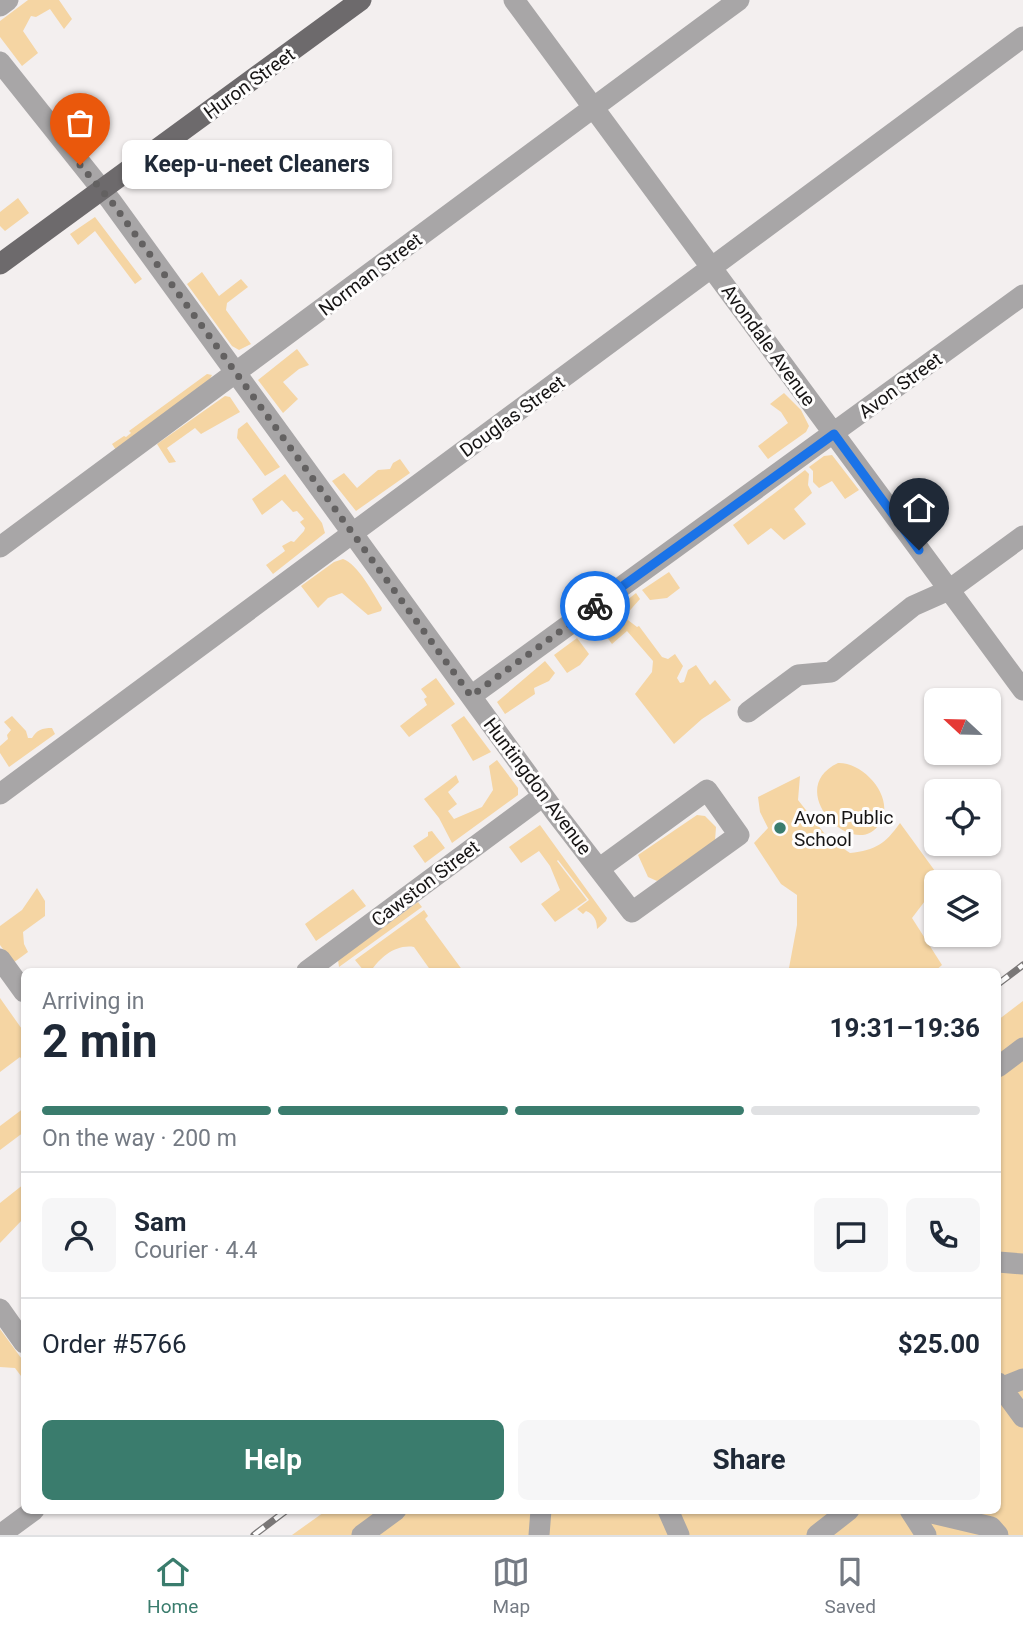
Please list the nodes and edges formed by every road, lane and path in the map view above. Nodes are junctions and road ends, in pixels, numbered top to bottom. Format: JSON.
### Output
{"nodes":[{"id":1,"x":8,"y":0,"type":"edge"},
{"id":2,"x":362,"y":0,"type":"edge"},
{"id":3,"x":514,"y":0,"type":"edge"},
{"id":4,"x":739,"y":0,"type":"edge"},
{"id":5,"x":0,"y":6,"type":"edge"},
{"id":6,"x":1023,"y":37,"type":"edge"},
{"id":7,"x":0,"y":62,"type":"edge"},
{"id":8,"x":594,"y":106,"type":"junction"},
{"id":9,"x":102,"y":191,"type":"junction"},
{"id":10,"x":0,"y":264,"type":"edge"},
{"id":11,"x":713,"y":267,"type":"junction"},
{"id":12,"x":1023,"y":296,"type":"edge"},
{"id":13,"x":236,"y":375,"type":"junction"},
{"id":14,"x":834,"y":434,"type":"junction"},
{"id":15,"x":353,"y":534,"type":"junction"},
{"id":16,"x":1023,"y":536,"type":"edge"},
{"id":17,"x":0,"y":547,"type":"edge"},
{"id":18,"x":949,"y":590,"type":"junction"},
{"id":19,"x":1023,"y":690,"type":"edge"},
{"id":20,"x":471,"y":696,"type":"junction"},
{"id":21,"x":748,"y":712,"type":"dead end"},
{"id":22,"x":0,"y":794,"type":"edge"},
{"id":23,"x":543,"y":796,"type":"junction"},
{"id":24,"x":600,"y":868,"type":"junction"},
{"id":25,"x":0,"y":959,"type":"edge"},
{"id":26,"x":311,"y":968,"type":"edge"},
{"id":27,"x":21,"y":988,"type":"edge"},
{"id":28,"x":1023,"y":1048,"type":"edge"},
{"id":29,"x":1001,"y":1065,"type":"edge"},
{"id":30,"x":1001,"y":1262,"type":"edge"},
{"id":31,"x":1023,"y":1264,"type":"edge"},
{"id":32,"x":0,"y":1309,"type":"edge"},
{"id":33,"x":21,"y":1339,"type":"edge"},
{"id":34,"x":1023,"y":1379,"type":"edge"},
{"id":35,"x":1001,"y":1385,"type":"edge"},
{"id":36,"x":1001,"y":1390,"type":"edge"},
{"id":37,"x":1023,"y":1417,"type":"edge"},
{"id":38,"x":29,"y":1514,"type":"edge"},
{"id":39,"x":391,"y":1514,"type":"edge"},
{"id":40,"x":541,"y":1514,"type":"edge"},
{"id":41,"x":670,"y":1514,"type":"edge"},
{"id":42,"x":844,"y":1514,"type":"edge"},
{"id":43,"x":909,"y":1514,"type":"edge"},
{"id":44,"x":912,"y":1514,"type":"edge"},
{"id":45,"x":936,"y":1514,"type":"edge"},
{"id":46,"x":0,"y":1535,"type":"edge"},
{"id":47,"x":362,"y":1535,"type":"edge"},
{"id":48,"x":539,"y":1535,"type":"edge"},
{"id":49,"x":679,"y":1535,"type":"edge"},
{"id":50,"x":817,"y":1535,"type":"edge"},
{"id":51,"x":906,"y":1535,"type":"edge"},
{"id":52,"x":926,"y":1535,"type":"edge"},
{"id":53,"x":999,"y":1535,"type":"edge"}],
"edges":[{"from":1,"to":5,"type":"street"},
{"from":2,"to":9,"type":"main road","name":"Huron Street"},
{"from":3,"to":8,"type":"street","name":"Avondale Avenue"},
{"from":4,"to":8,"type":"street","name":"Norman Street"},
{"from":6,"to":11,"type":"street","name":"Douglas Street"},
{"from":7,"to":9,"type":"street","name":"Huntingdon Avenue"},
{"from":8,"to":11,"type":"street","name":"Avondale Avenue"},
{"from":8,"to":13,"type":"street","name":"Norman Street"},
{"from":9,"to":10,"type":"main road","name":"Huron Street"},
{"from":9,"to":13,"type":"street","name":"Huntingdon Avenue"},
{"from":11,"to":14,"type":"street","name":"Avondale Avenue"},
{"from":11,"to":15,"type":"street","name":"Douglas Street"},
{"from":12,"to":14,"type":"street","name":"Avon Street"},
{"from":13,"to":15,"type":"street","name":"Huntingdon Avenue"},
{"from":13,"to":17,"type":"street","name":"Norman Street"},
{"from":14,"to":18,"type":"street","name":"Avondale Avenue"},
{"from":14,"to":20,"type":"street","name":"Avon Street"},
{"from":15,"to":20,"type":"street","name":"Huntingdon Avenue"},
{"from":15,"to":22,"type":"street","name":"Douglas Street"},
{"from":16,"to":18,"type":"street"},
{"from":18,"to":19,"type":"street","name":"Avondale Avenue"},
{"from":18,"to":21,"type":"street"},
{"from":20,"to":23,"type":"street","name":"Huntingdon Avenue"},
{"from":23,"to":24,"type":"street","name":"Huntingdon Avenue"},
{"from":23,"to":26,"type":"street","name":"Cawston Street"},
{"from":24,"to":24,"type":"street","name":"Huntingdon Avenue"},
{"from":25,"to":27,"type":"street"},
{"from":28,"to":29,"type":"street"},
{"from":30,"to":31,"type":"street"},
{"from":32,"to":33,"type":"street"},
{"from":34,"to":35,"type":"street"},
{"from":36,"to":37,"type":"street"},
{"from":38,"to":46,"type":"street"},
{"from":39,"to":47,"type":"street"},
{"from":40,"to":48,"type":"street"},
{"from":41,"to":49,"type":"street"},
{"from":42,"to":50,"type":"street"},
{"from":43,"to":51,"type":"street"},
{"from":44,"to":52,"type":"street"},
{"from":45,"to":53,"type":"street"}]}
